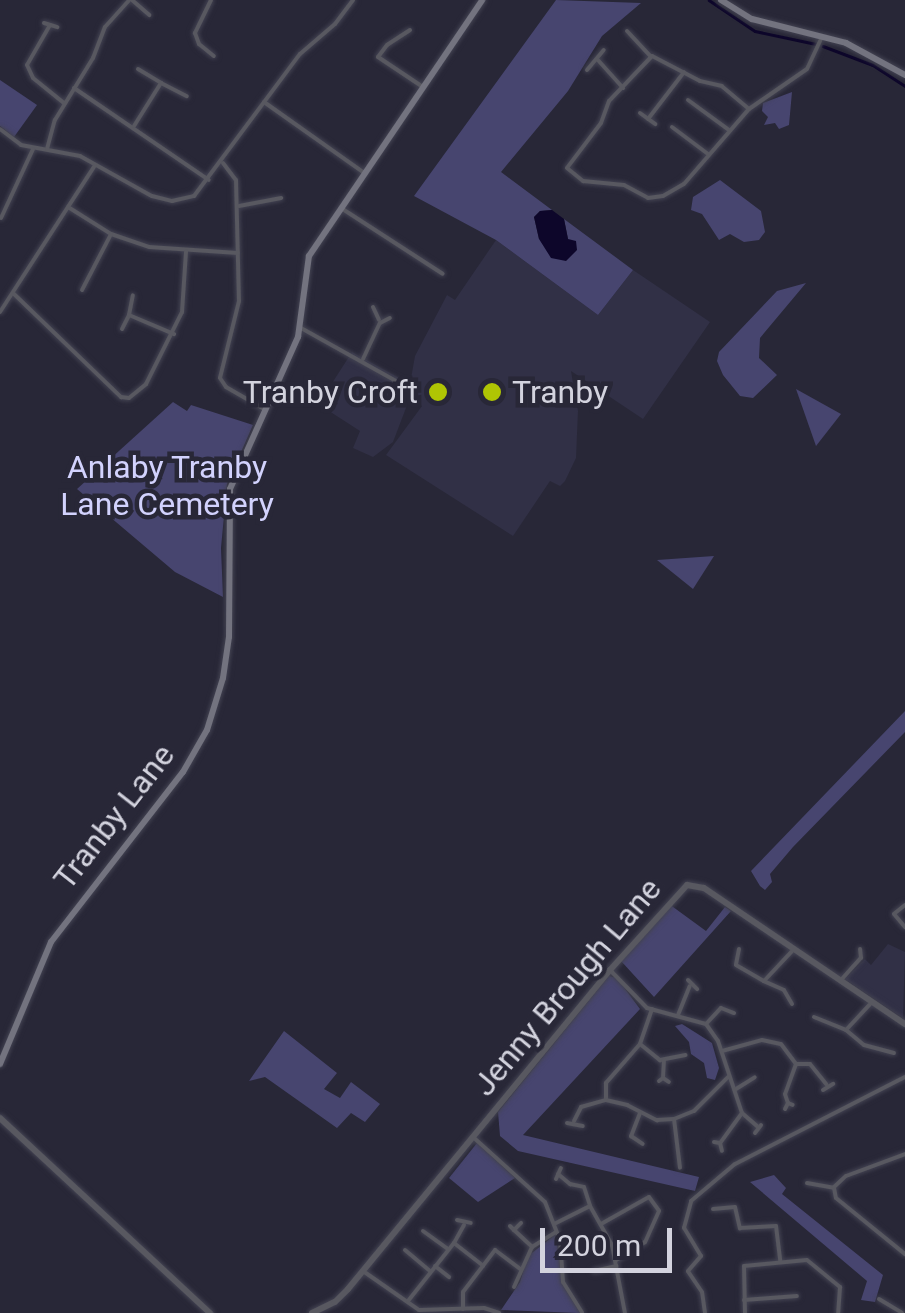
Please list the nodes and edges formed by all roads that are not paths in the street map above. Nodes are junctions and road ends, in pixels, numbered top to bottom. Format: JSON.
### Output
{"nodes":[{"id":1,"x":130,"y":0,"type":"edge"},
{"id":2,"x":211,"y":0,"type":"edge"},
{"id":3,"x":353,"y":0,"type":"edge"},
{"id":4,"x":482,"y":0,"type":"edge"},
{"id":5,"x":721,"y":0,"type":"edge"},
{"id":6,"x":150,"y":16,"type":"dead end"},
{"id":7,"x":50,"y":25,"type":"dead end"},
{"id":8,"x":410,"y":30,"type":"dead end"},
{"id":9,"x":627,"y":32,"type":"dead end"},
{"id":10,"x":822,"y":37,"type":"junction"},
{"id":11,"x":604,"y":50,"type":"dead end"},
{"id":12,"x":214,"y":56,"type":"dead end"},
{"id":13,"x":650,"y":56,"type":"junction"},
{"id":14,"x":596,"y":59,"type":"junction"},
{"id":15,"x":137,"y":68,"type":"dead end"},
{"id":16,"x":587,"y":70,"type":"dead end"},
{"id":17,"x":684,"y":72,"type":"junction"},
{"id":18,"x":905,"y":75,"type":"edge"},
{"id":19,"x":162,"y":83,"type":"junction"},
{"id":20,"x":423,"y":87,"type":"junction"},
{"id":21,"x":74,"y":88,"type":"junction"},
{"id":22,"x":623,"y":88,"type":"junction"},
{"id":23,"x":187,"y":96,"type":"dead end"},
{"id":24,"x":688,"y":100,"type":"dead end"},
{"id":25,"x":264,"y":102,"type":"junction"},
{"id":26,"x":64,"y":103,"type":"junction"},
{"id":27,"x":749,"y":110,"type":"junction"},
{"id":28,"x":640,"y":113,"type":"dead end"},
{"id":29,"x":648,"y":119,"type":"junction"},
{"id":30,"x":655,"y":124,"type":"dead end"},
{"id":31,"x":134,"y":126,"type":"junction"},
{"id":32,"x":672,"y":127,"type":"dead end"},
{"id":33,"x":0,"y":129,"type":"edge"},
{"id":34,"x":729,"y":130,"type":"junction"},
{"id":35,"x":33,"y":149,"type":"junction"},
{"id":36,"x":46,"y":149,"type":"junction"},
{"id":37,"x":708,"y":154,"type":"junction"},
{"id":38,"x":222,"y":162,"type":"junction"},
{"id":39,"x":95,"y":164,"type":"junction"},
{"id":40,"x":365,"y":174,"type":"junction"},
{"id":41,"x":209,"y":180,"type":"junction"},
{"id":42,"x":239,"y":206,"type":"junction"},
{"id":43,"x":280,"y":206,"type":"dead end"},
{"id":44,"x":68,"y":207,"type":"junction"},
{"id":45,"x":340,"y":208,"type":"junction"},
{"id":46,"x":2,"y":214,"type":"edge"},
{"id":47,"x":111,"y":234,"type":"junction"},
{"id":48,"x":186,"y":250,"type":"junction"},
{"id":49,"x":240,"y":254,"type":"junction"},
{"id":50,"x":444,"y":274,"type":"dead end"},
{"id":51,"x":81,"y":286,"type":"dead end"},
{"id":52,"x":14,"y":294,"type":"junction"},
{"id":53,"x":133,"y":294,"type":"dead end"},
{"id":54,"x":372,"y":307,"type":"dead end"},
{"id":55,"x":0,"y":312,"type":"edge"},
{"id":56,"x":129,"y":315,"type":"junction"},
{"id":57,"x":390,"y":318,"type":"dead end"},
{"id":58,"x":380,"y":322,"type":"junction"},
{"id":59,"x":301,"y":328,"type":"junction"},
{"id":60,"x":122,"y":329,"type":"dead end"},
{"id":61,"x":174,"y":334,"type":"junction"},
{"id":62,"x":363,"y":360,"type":"junction"},
{"id":63,"x":403,"y":385,"type":"dead end"},
{"id":64,"x":266,"y":410,"type":"junction"},
{"id":65,"x":905,"y":906,"type":"edge"},
{"id":66,"x":905,"y":928,"type":"edge"},
{"id":67,"x":738,"y":949,"type":"dead end"},
{"id":68,"x":794,"y":949,"type":"junction"},
{"id":69,"x":860,"y":950,"type":"dead end"},
{"id":70,"x":610,"y":970,"type":"junction"},
{"id":71,"x":841,"y":980,"type":"junction"},
{"id":72,"x":764,"y":981,"type":"junction"},
{"id":73,"x":698,"y":989,"type":"dead end"},
{"id":74,"x":788,"y":1000,"type":"dead end"},
{"id":75,"x":872,"y":1002,"type":"junction"},
{"id":76,"x":652,"y":1009,"type":"junction"},
{"id":77,"x":734,"y":1013,"type":"dead end"},
{"id":78,"x":678,"y":1015,"type":"junction"},
{"id":79,"x":814,"y":1017,"type":"dead end"},
{"id":80,"x":706,"y":1024,"type":"junction"},
{"id":81,"x":905,"y":1024,"type":"edge"},
{"id":82,"x":846,"y":1030,"type":"junction"},
{"id":83,"x":640,"y":1044,"type":"junction"},
{"id":84,"x":722,"y":1052,"type":"junction"},
{"id":85,"x":894,"y":1052,"type":"dead end"},
{"id":86,"x":688,"y":1054,"type":"dead end"},
{"id":87,"x":664,"y":1060,"type":"junction"},
{"id":88,"x":0,"y":1064,"type":"edge"},
{"id":89,"x":796,"y":1064,"type":"junction"},
{"id":90,"x":728,"y":1077,"type":"junction"},
{"id":91,"x":756,"y":1077,"type":"dead end"},
{"id":92,"x":905,"y":1078,"type":"edge"},
{"id":93,"x":669,"y":1082,"type":"dead end"},
{"id":94,"x":827,"y":1086,"type":"dead end"},
{"id":95,"x":736,"y":1088,"type":"junction"},
{"id":96,"x":606,"y":1100,"type":"junction"},
{"id":97,"x":789,"y":1106,"type":"dead end"},
{"id":98,"x":640,"y":1113,"type":"junction"},
{"id":99,"x":742,"y":1113,"type":"junction"},
{"id":100,"x":0,"y":1118,"type":"edge"},
{"id":101,"x":674,"y":1119,"type":"junction"},
{"id":102,"x":574,"y":1121,"type":"junction"},
{"id":103,"x":567,"y":1123,"type":"dead end"},
{"id":104,"x":583,"y":1126,"type":"dead end"},
{"id":105,"x":758,"y":1128,"type":"dead end"},
{"id":106,"x":473,"y":1137,"type":"junction"},
{"id":107,"x":644,"y":1144,"type":"dead end"},
{"id":108,"x":722,"y":1151,"type":"dead end"},
{"id":109,"x":905,"y":1154,"type":"edge"},
{"id":110,"x":561,"y":1168,"type":"dead end"},
{"id":111,"x":680,"y":1168,"type":"dead end"},
{"id":112,"x":807,"y":1183,"type":"dead end"},
{"id":113,"x":834,"y":1188,"type":"junction"},
{"id":114,"x":590,"y":1206,"type":"junction"},
{"id":115,"x":713,"y":1209,"type":"dead end"},
{"id":116,"x":456,"y":1220,"type":"dead end"},
{"id":117,"x":521,"y":1223,"type":"dead end"},
{"id":118,"x":554,"y":1224,"type":"junction"},
{"id":119,"x":601,"y":1224,"type":"junction"},
{"id":120,"x":423,"y":1231,"type":"dead end"},
{"id":121,"x":556,"y":1232,"type":"junction"},
{"id":122,"x":454,"y":1242,"type":"junction"},
{"id":123,"x":532,"y":1247,"type":"junction"},
{"id":124,"x":448,"y":1249,"type":"junction"},
{"id":125,"x":405,"y":1250,"type":"dead end"},
{"id":126,"x":905,"y":1254,"type":"edge"},
{"id":127,"x":780,"y":1262,"type":"junction"},
{"id":128,"x":616,"y":1263,"type":"junction"},
{"id":129,"x":435,"y":1266,"type":"junction"},
{"id":130,"x":483,"y":1266,"type":"junction"},
{"id":131,"x":520,"y":1269,"type":"junction"},
{"id":132,"x":363,"y":1271,"type":"junction"},
{"id":133,"x":430,"y":1271,"type":"junction"},
{"id":134,"x":594,"y":1271,"type":"dead end"},
{"id":135,"x":449,"y":1277,"type":"dead end"},
{"id":136,"x":514,"y":1287,"type":"dead end"},
{"id":137,"x":797,"y":1296,"type":"dead end"},
{"id":138,"x":879,"y":1299,"type":"dead end"},
{"id":139,"x":744,"y":1300,"type":"junction"},
{"id":140,"x":407,"y":1303,"type":"junction"},
{"id":141,"x":463,"y":1310,"type":"junction"},
{"id":142,"x":210,"y":1313,"type":"edge"},
{"id":143,"x":312,"y":1313,"type":"edge"},
{"id":144,"x":499,"y":1313,"type":"edge"},
{"id":145,"x":582,"y":1313,"type":"edge"},
{"id":146,"x":624,"y":1313,"type":"edge"},
{"id":147,"x":704,"y":1313,"type":"edge"},
{"id":148,"x":745,"y":1313,"type":"edge"},
{"id":149,"x":838,"y":1313,"type":"edge"},
{"id":150,"x":902,"y":1313,"type":"edge"}],
"edges":[{"from":1,"to":6,"type":"street"},
{"from":1,"to":21,"type":"street"},
{"from":2,"to":12,"type":"street"},
{"from":3,"to":25,"type":"street"},
{"from":4,"to":20,"type":"main road","name":"Tranby Lane"},
{"from":5,"to":10,"type":"main road"},
{"from":7,"to":26,"type":"street"},
{"from":8,"to":20,"type":"street"},
{"from":9,"to":13,"type":"street"},
{"from":10,"to":18,"type":"main road"},
{"from":10,"to":27,"type":"street"},
{"from":11,"to":14,"type":"street"},
{"from":13,"to":17,"type":"street"},
{"from":13,"to":22,"type":"street"},
{"from":14,"to":16,"type":"street"},
{"from":14,"to":22,"type":"street"},
{"from":15,"to":19,"type":"street"},
{"from":17,"to":27,"type":"street"},
{"from":17,"to":29,"type":"street"},
{"from":19,"to":23,"type":"street"},
{"from":19,"to":31,"type":"street"},
{"from":20,"to":40,"type":"main road","name":"Tranby Lane"},
{"from":21,"to":26,"type":"street"},
{"from":21,"to":31,"type":"street"},
{"from":22,"to":37,"type":"street"},
{"from":24,"to":34,"type":"street"},
{"from":25,"to":38,"type":"street"},
{"from":25,"to":40,"type":"street"},
{"from":26,"to":36,"type":"street"},
{"from":27,"to":34,"type":"street"},
{"from":28,"to":29,"type":"street"},
{"from":29,"to":30,"type":"street"},
{"from":31,"to":41,"type":"street"},
{"from":32,"to":37,"type":"street"},
{"from":33,"to":35,"type":"street"},
{"from":34,"to":37,"type":"street"},
{"from":35,"to":36,"type":"street"},
{"from":35,"to":46,"type":"street"},
{"from":36,"to":39,"type":"street"},
{"from":38,"to":41,"type":"street"},
{"from":38,"to":42,"type":"street"},
{"from":39,"to":41,"type":"street"},
{"from":39,"to":44,"type":"street"},
{"from":40,"to":45,"type":"main road","name":"Tranby Lane"},
{"from":42,"to":43,"type":"street"},
{"from":42,"to":49,"type":"street"},
{"from":44,"to":47,"type":"street"},
{"from":44,"to":52,"type":"street"},
{"from":45,"to":50,"type":"street"},
{"from":45,"to":59,"type":"main road","name":"Tranby Lane"},
{"from":47,"to":48,"type":"street"},
{"from":47,"to":51,"type":"street"},
{"from":48,"to":49,"type":"street"},
{"from":48,"to":61,"type":"street"},
{"from":49,"to":64,"type":"street"},
{"from":52,"to":55,"type":"street"},
{"from":52,"to":61,"type":"street"},
{"from":53,"to":56,"type":"street"},
{"from":54,"to":58,"type":"street"},
{"from":56,"to":60,"type":"street"},
{"from":56,"to":61,"type":"street"},
{"from":57,"to":58,"type":"street"},
{"from":58,"to":62,"type":"street"},
{"from":59,"to":62,"type":"street"},
{"from":59,"to":64,"type":"main road","name":"Tranby Lane"},
{"from":62,"to":63,"type":"street"},
{"from":64,"to":88,"type":"main road","name":"Tranby Lane"},
{"from":65,"to":66,"type":"street"},
{"from":67,"to":72,"type":"street"},
{"from":68,"to":70,"type":"street","name":"Jenny Brough Lane"},
{"from":68,"to":71,"type":"street","name":"Jenny Brough Lane"},
{"from":68,"to":72,"type":"street"},
{"from":69,"to":71,"type":"street"},
{"from":70,"to":76,"type":"street"},
{"from":70,"to":106,"type":"street","name":"Jenny Brough Lane"},
{"from":71,"to":75,"type":"street","name":"Jenny Brough Lane"},
{"from":72,"to":74,"type":"street"},
{"from":73,"to":78,"type":"street"},
{"from":75,"to":81,"type":"street","name":"Jenny Brough Lane"},
{"from":75,"to":82,"type":"street"},
{"from":76,"to":78,"type":"street"},
{"from":76,"to":83,"type":"street"},
{"from":77,"to":80,"type":"street"},
{"from":78,"to":80,"type":"street"},
{"from":79,"to":82,"type":"street"},
{"from":80,"to":84,"type":"street"},
{"from":82,"to":85,"type":"street"},
{"from":83,"to":87,"type":"street"},
{"from":83,"to":96,"type":"street"},
{"from":84,"to":89,"type":"street"},
{"from":84,"to":90,"type":"street"},
{"from":86,"to":87,"type":"street"},
{"from":87,"to":93,"type":"street"},
{"from":89,"to":94,"type":"street"},
{"from":89,"to":97,"type":"street"},
{"from":90,"to":95,"type":"street"},
{"from":90,"to":101,"type":"street"},
{"from":91,"to":95,"type":"street"},
{"from":92,"to":147,"type":"street"},
{"from":95,"to":99,"type":"street"},
{"from":96,"to":98,"type":"street"},
{"from":96,"to":102,"type":"street"},
{"from":98,"to":101,"type":"street"},
{"from":98,"to":107,"type":"street"},
{"from":99,"to":105,"type":"street"},
{"from":99,"to":108,"type":"street"},
{"from":100,"to":142,"type":"street"},
{"from":101,"to":111,"type":"street"},
{"from":102,"to":103,"type":"street"},
{"from":102,"to":104,"type":"street"},
{"from":106,"to":118,"type":"street"},
{"from":106,"to":132,"type":"street","name":"Jenny Brough Lane"},
{"from":109,"to":113,"type":"street"},
{"from":110,"to":114,"type":"street"},
{"from":112,"to":113,"type":"street"},
{"from":113,"to":126,"type":"street"},
{"from":114,"to":118,"type":"street"},
{"from":114,"to":119,"type":"street"},
{"from":115,"to":127,"type":"street"},
{"from":116,"to":122,"type":"street"},
{"from":117,"to":123,"type":"street"},
{"from":118,"to":121,"type":"street"},
{"from":119,"to":128,"type":"street"},
{"from":119,"to":128,"type":"street"},
{"from":120,"to":124,"type":"street"},
{"from":121,"to":123,"type":"street"},
{"from":121,"to":145,"type":"street"},
{"from":122,"to":124,"type":"street"},
{"from":122,"to":130,"type":"street"},
{"from":123,"to":131,"type":"street"},
{"from":124,"to":129,"type":"street"},
{"from":125,"to":133,"type":"street"},
{"from":127,"to":139,"type":"street"},
{"from":127,"to":149,"type":"street"},
{"from":128,"to":134,"type":"street"},
{"from":128,"to":146,"type":"street"},
{"from":129,"to":133,"type":"street"},
{"from":129,"to":135,"type":"street"},
{"from":130,"to":131,"type":"street"},
{"from":130,"to":141,"type":"street"},
{"from":131,"to":136,"type":"street"},
{"from":132,"to":140,"type":"street"},
{"from":132,"to":143,"type":"street","name":"Jenny Brough Lane"},
{"from":133,"to":140,"type":"street"},
{"from":137,"to":139,"type":"street"},
{"from":138,"to":150,"type":"street"},
{"from":139,"to":148,"type":"street"},
{"from":140,"to":141,"type":"street"},
{"from":141,"to":144,"type":"street"}]}
